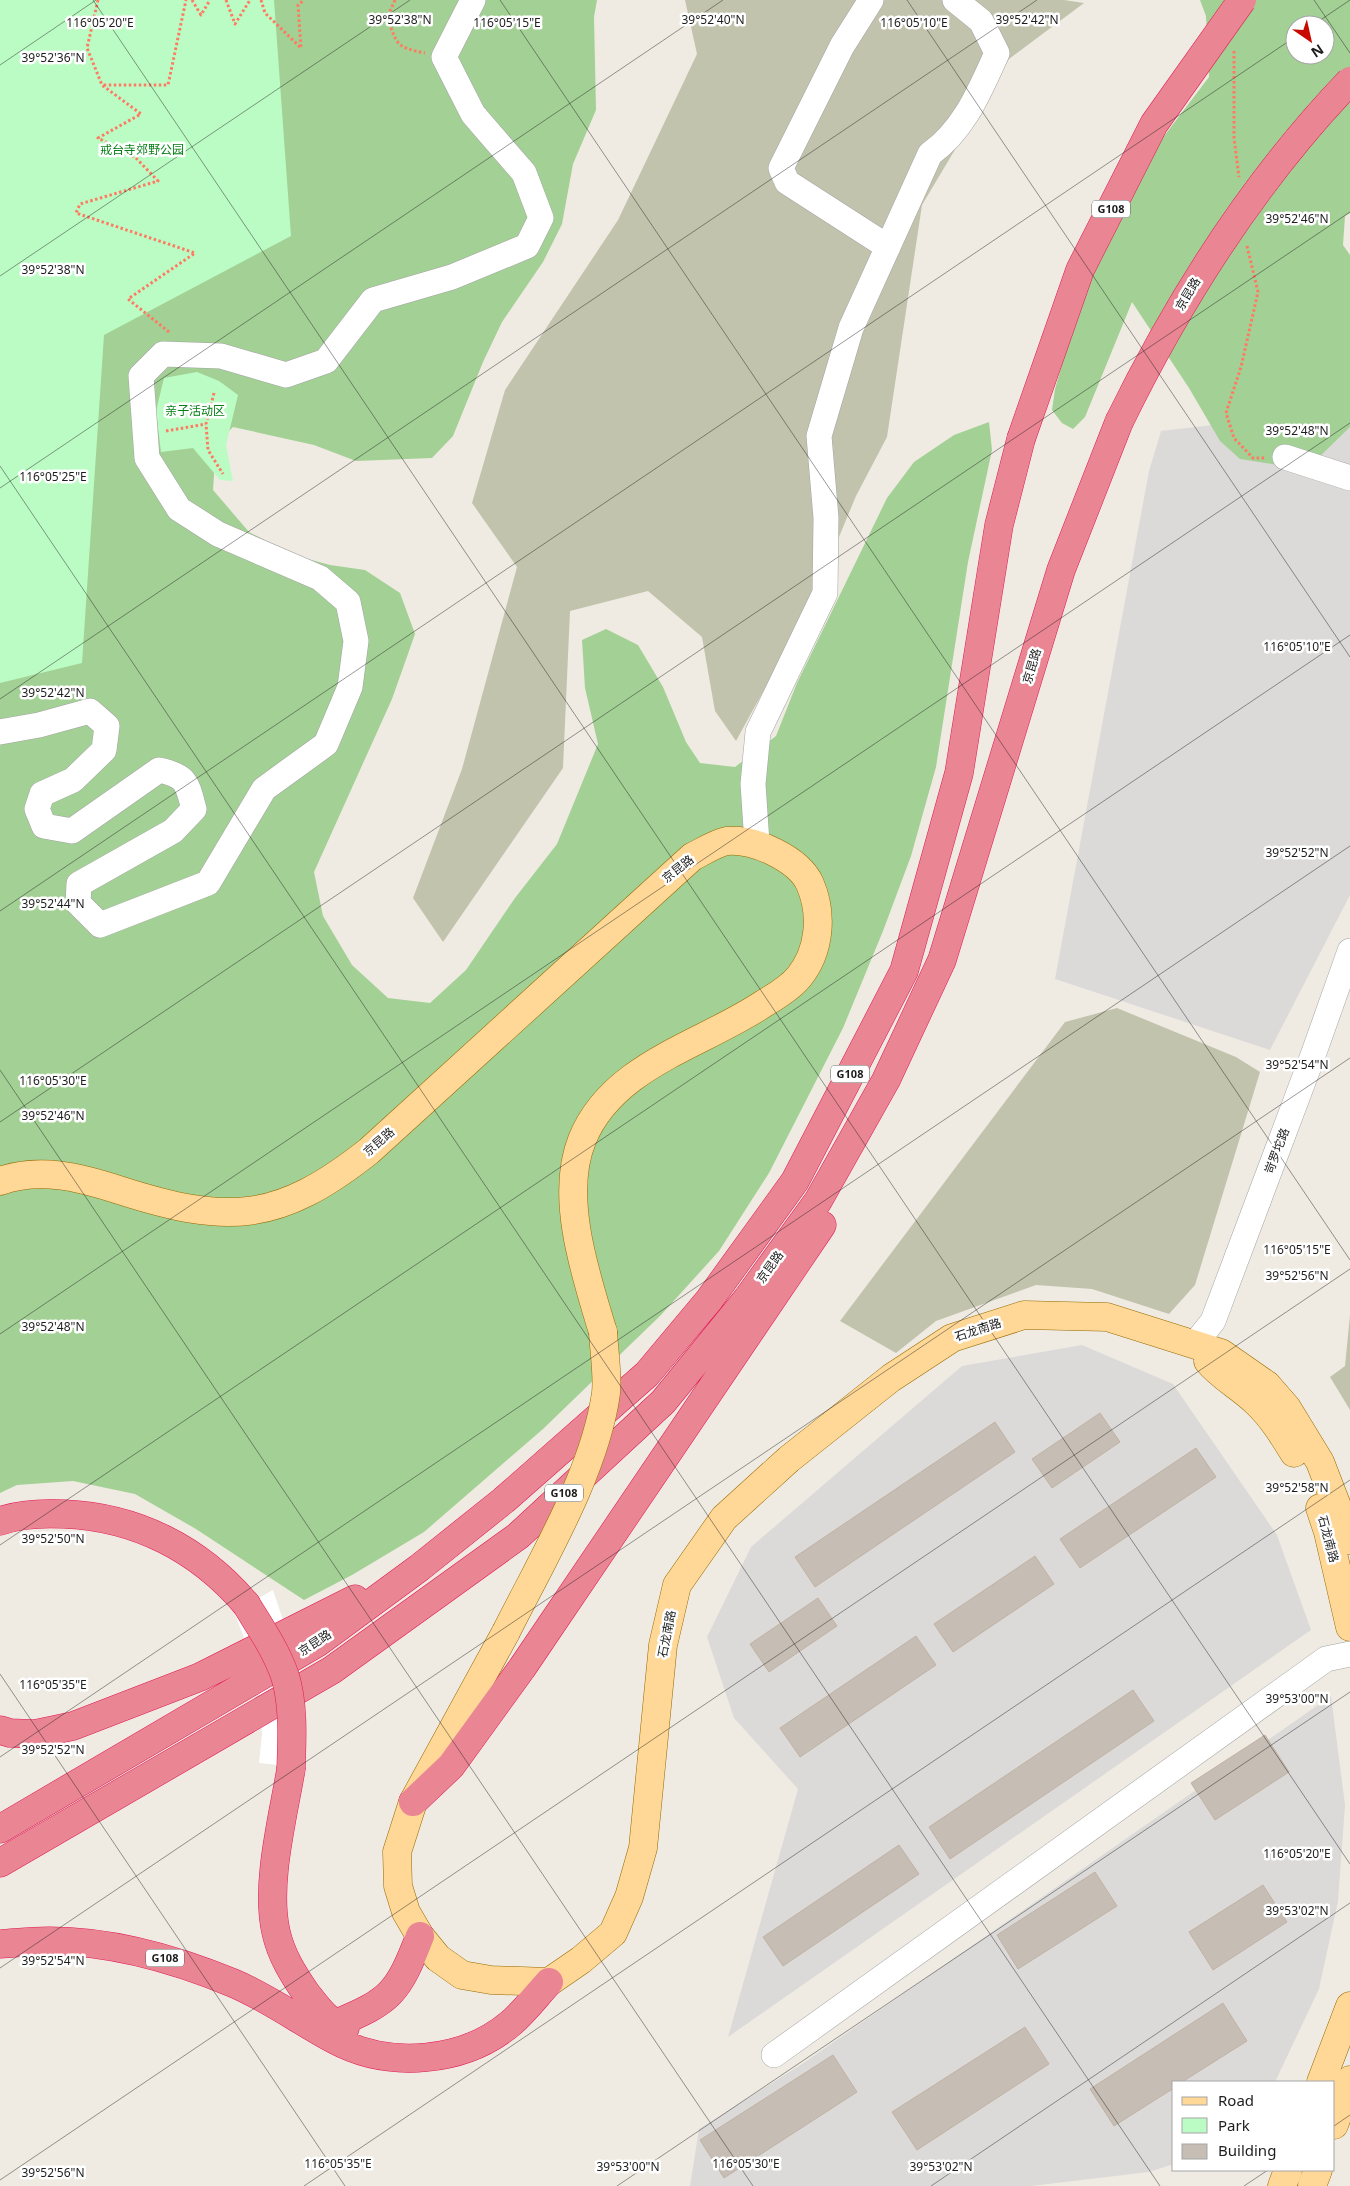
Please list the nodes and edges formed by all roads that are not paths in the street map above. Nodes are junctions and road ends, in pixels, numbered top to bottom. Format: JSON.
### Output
{"nodes":[{"id":1,"x":473,"y":0,"type":"edge"},
{"id":2,"x":871,"y":0,"type":"edge"},
{"id":3,"x":956,"y":0,"type":"edge"},
{"id":4,"x":1242,"y":0,"type":"edge"},
{"id":5,"x":1350,"y":81,"type":"edge"},
{"id":6,"x":888,"y":247,"type":"junction"},
{"id":7,"x":1285,"y":457,"type":"dead end"},
{"id":8,"x":1350,"y":478,"type":"edge"},
{"id":9,"x":0,"y":732,"type":"edge"},
{"id":10,"x":757,"y":843,"type":"junction"},
{"id":11,"x":1350,"y":951,"type":"edge"},
{"id":12,"x":886,"y":1080,"type":"junction"},
{"id":13,"x":0,"y":1180,"type":"edge"},
{"id":14,"x":1194,"y":1345,"type":"junction"},
{"id":15,"x":0,"y":1521,"type":"edge"},
{"id":16,"x":0,"y":1539,"type":"edge"},
{"id":17,"x":1350,"y":1540,"type":"edge"},
{"id":18,"x":419,"y":1568,"type":"junction"},
{"id":19,"x":240,"y":1609,"type":"junction"},
{"id":20,"x":1350,"y":1627,"type":"edge"},
{"id":21,"x":1350,"y":1654,"type":"edge"},
{"id":22,"x":0,"y":1730,"type":"edge"},
{"id":23,"x":413,"y":1802,"type":"junction"},
{"id":24,"x":0,"y":1830,"type":"edge"},
{"id":25,"x":0,"y":1863,"type":"edge"},
{"id":26,"x":420,"y":1936,"type":"junction"},
{"id":27,"x":0,"y":1944,"type":"edge"},
{"id":28,"x":550,"y":1982,"type":"junction"},
{"id":29,"x":1350,"y":2006,"type":"edge"},
{"id":30,"x":325,"y":2026,"type":"junction"},
{"id":31,"x":774,"y":2054,"type":"dead end"},
{"id":32,"x":1350,"y":2080,"type":"edge"},
{"id":33,"x":1321,"y":2081,"type":"edge"},
{"id":34,"x":1335,"y":2122,"type":"edge"},
{"id":35,"x":1288,"y":2171,"type":"edge"},
{"id":36,"x":1318,"y":2171,"type":"edge"},
{"id":37,"x":1282,"y":2186,"type":"edge"},
{"id":38,"x":1312,"y":2186,"type":"edge"}],
"edges":[{"from":1,"to":9,"type":"street"},
{"from":2,"to":6,"type":"street"},
{"from":3,"to":6,"type":"street"},
{"from":4,"to":18,"type":"highway","name":"京昆路","number":"G108","bridge":true},
{"from":5,"to":12,"type":"highway","name":"京昆路","number":"G108","bridge":true},
{"from":6,"to":10,"type":"street"},
{"from":7,"to":8,"type":"street"},
{"from":10,"to":13,"type":"main road","name":"京昆路"},
{"from":10,"to":23,"type":"main road","name":"京昆路","bridge":true},
{"from":11,"to":14,"type":"street","name":"岢罗坨路"},
{"from":12,"to":23,"type":"highway"},
{"from":12,"to":25,"type":"highway","name":"京昆路","number":"G108"},
{"from":14,"to":17,"type":"main road","name":"石龙南路"},
{"from":14,"to":20,"type":"main road","name":"石龙南路"},
{"from":14,"to":28,"type":"main road","name":"石龙南路"},
{"from":15,"to":19,"type":"highway"},
{"from":16,"to":19,"type":"highway"},
{"from":18,"to":22,"type":"highway"},
{"from":18,"to":24,"type":"highway","name":"京昆路","number":"G108"},
{"from":19,"to":30,"type":"highway","bridge":true},
{"from":21,"to":31,"type":"street"},
{"from":23,"to":26,"type":"main road"},
{"from":26,"to":28,"type":"main road"},
{"from":26,"to":30,"type":"highway"},
{"from":27,"to":30,"type":"highway","number":"G108"},
{"from":28,"to":30,"type":"highway"},
{"from":29,"to":33,"type":"main road"},
{"from":32,"to":34,"type":"main road"},
{"from":35,"to":37,"type":"main road"},
{"from":36,"to":38,"type":"main road"}]}
